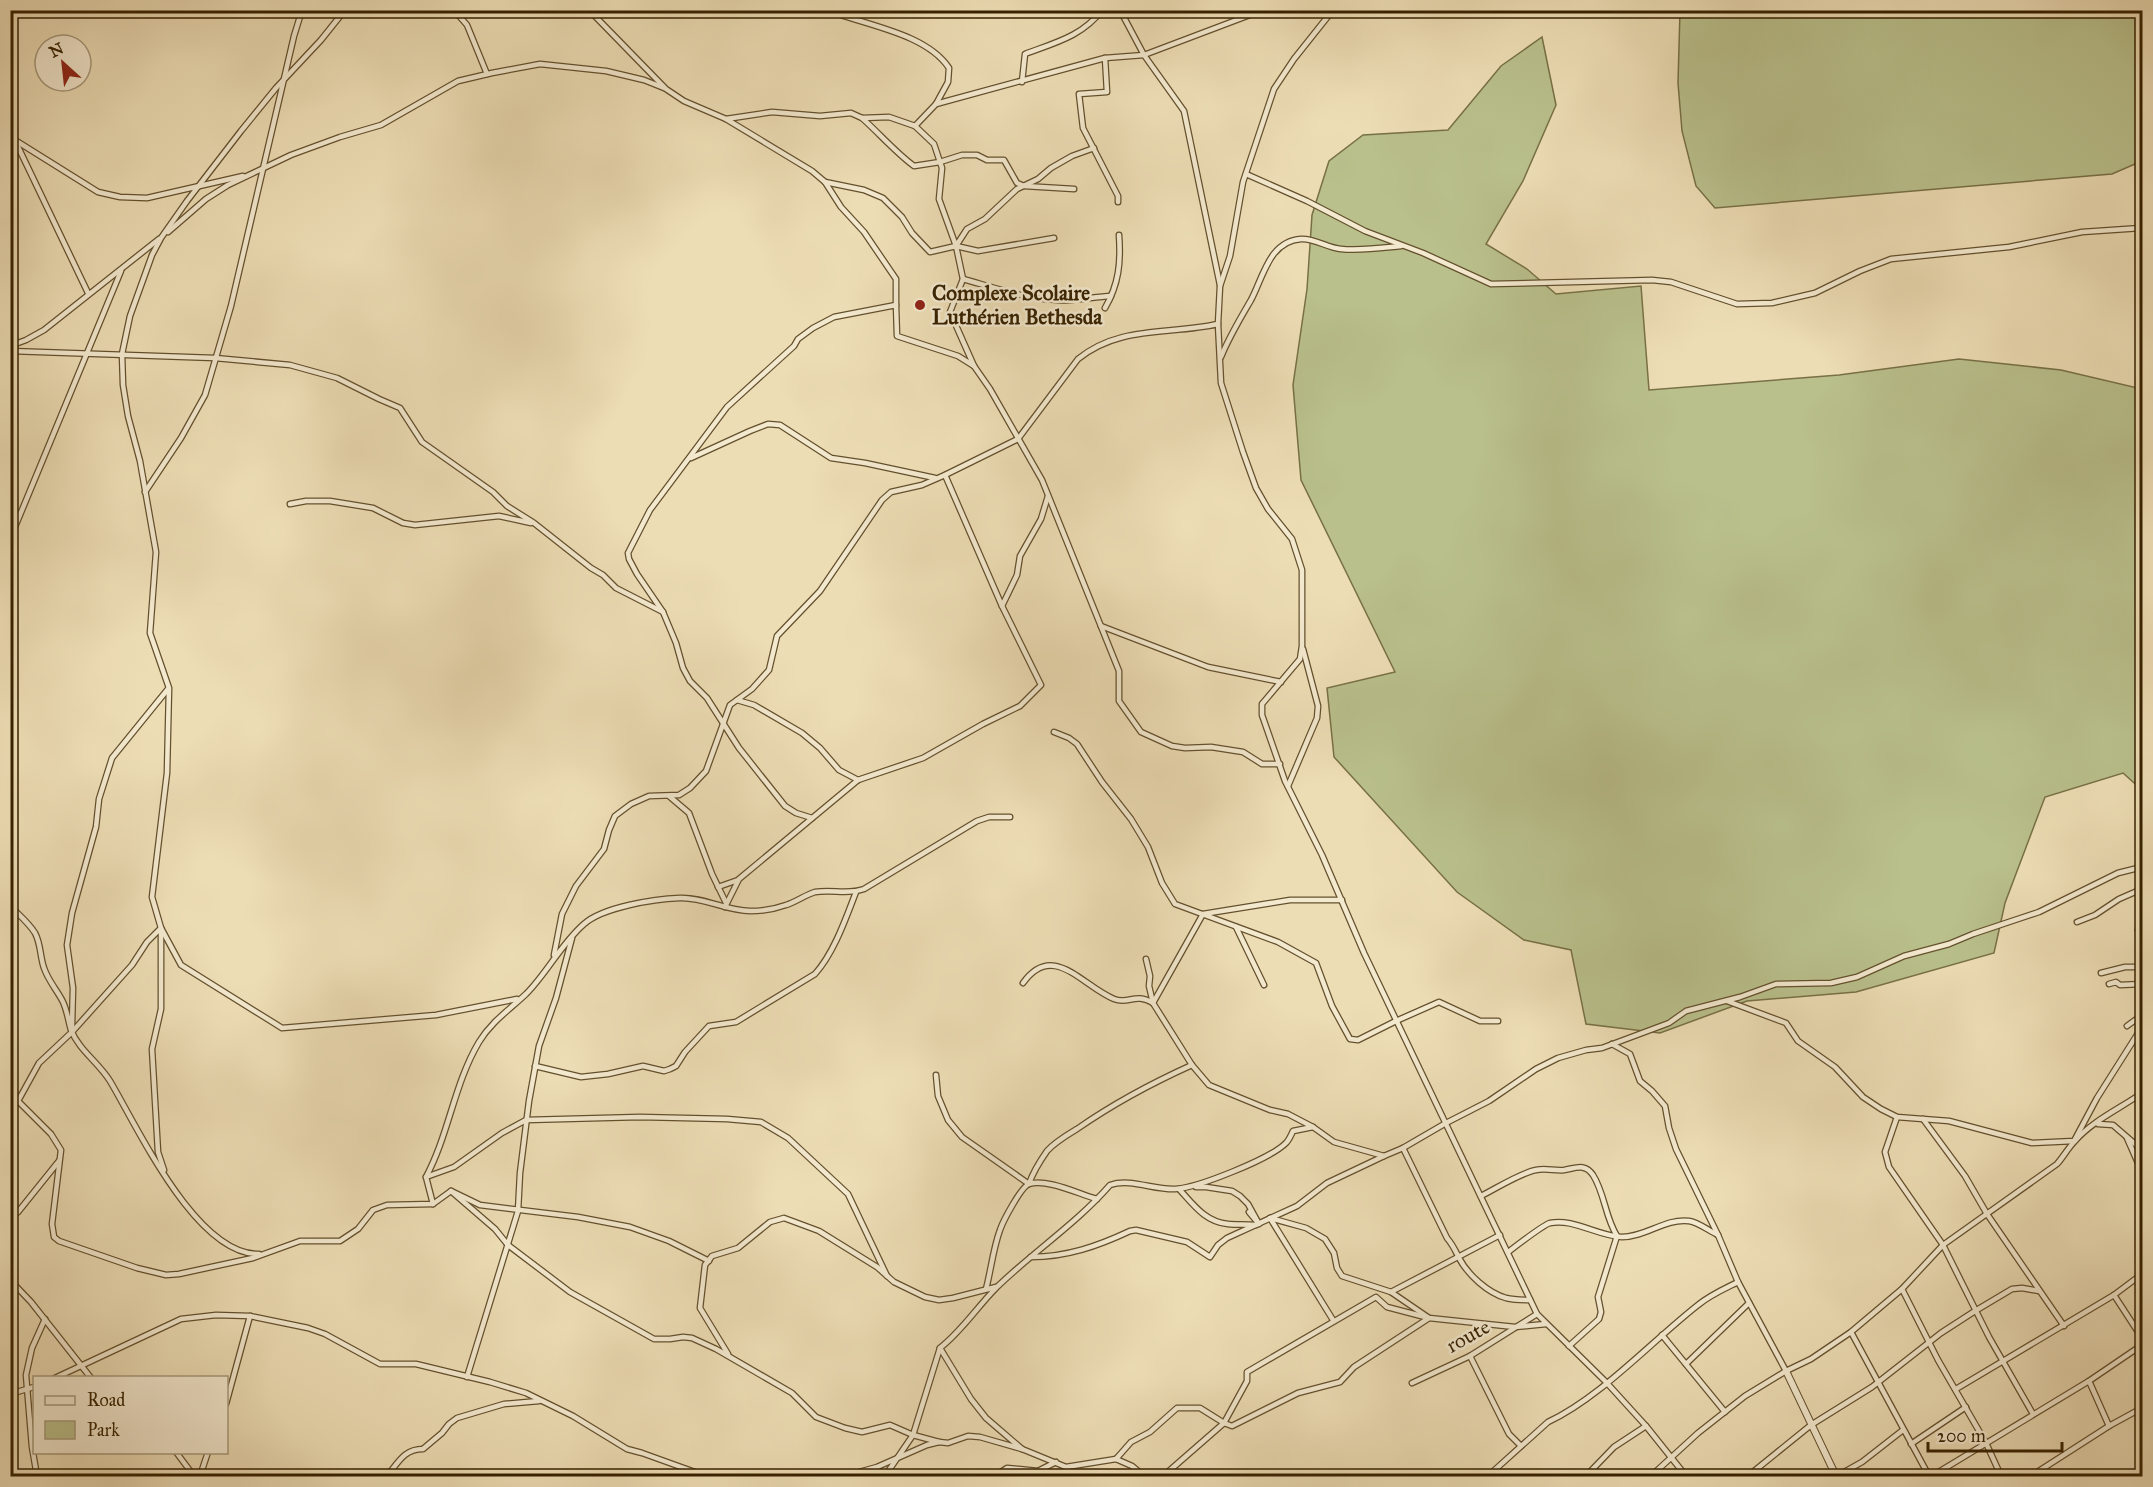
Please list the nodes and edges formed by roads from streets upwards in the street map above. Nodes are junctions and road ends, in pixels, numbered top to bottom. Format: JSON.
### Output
{"nodes":[{"id":1,"x":302,"y":10,"type":"edge"},
{"id":2,"x":345,"y":10,"type":"edge"},
{"id":3,"x":454,"y":10,"type":"edge"},
{"id":4,"x":589,"y":10,"type":"edge"},
{"id":5,"x":827,"y":10,"type":"edge"},
{"id":6,"x":1102,"y":10,"type":"edge"},
{"id":7,"x":1120,"y":10,"type":"edge"},
{"id":8,"x":1263,"y":10,"type":"edge"},
{"id":9,"x":1333,"y":10,"type":"edge"},
{"id":10,"x":1144,"y":55,"type":"junction"},
{"id":11,"x":1105,"y":58,"type":"junction"},
{"id":12,"x":487,"y":74,"type":"junction"},
{"id":13,"x":285,"y":79,"type":"junction"},
{"id":14,"x":1022,"y":82,"type":"junction"},
{"id":15,"x":666,"y":89,"type":"junction"},
{"id":16,"x":936,"y":104,"type":"junction"},
{"id":17,"x":862,"y":118,"type":"junction"},
{"id":18,"x":726,"y":119,"type":"junction"},
{"id":19,"x":915,"y":126,"type":"junction"},
{"id":20,"x":10,"y":130,"type":"edge"},
{"id":21,"x":13,"y":139,"type":"edge"},
{"id":22,"x":1094,"y":148,"type":"junction"},
{"id":23,"x":940,"y":162,"type":"junction"},
{"id":24,"x":263,"y":168,"type":"junction"},
{"id":25,"x":251,"y":174,"type":"junction"},
{"id":26,"x":1246,"y":174,"type":"junction"},
{"id":27,"x":2142,"y":175,"type":"edge"},
{"id":28,"x":825,"y":182,"type":"junction"},
{"id":29,"x":200,"y":185,"type":"junction"},
{"id":30,"x":1024,"y":186,"type":"junction"},
{"id":31,"x":1074,"y":189,"type":"dead end"},
{"id":32,"x":1118,"y":202,"type":"dead end"},
{"id":33,"x":2141,"y":228,"type":"junction"},
{"id":34,"x":1119,"y":235,"type":"dead end"},
{"id":35,"x":161,"y":238,"type":"junction"},
{"id":36,"x":1054,"y":238,"type":"dead end"},
{"id":37,"x":956,"y":246,"type":"junction"},
{"id":38,"x":1405,"y":246,"type":"junction"},
{"id":39,"x":2142,"y":255,"type":"edge"},
{"id":40,"x":122,"y":269,"type":"junction"},
{"id":41,"x":963,"y":279,"type":"junction"},
{"id":42,"x":1220,"y":286,"type":"junction"},
{"id":43,"x":88,"y":294,"type":"junction"},
{"id":44,"x":1111,"y":296,"type":"junction"},
{"id":45,"x":896,"y":305,"type":"junction"},
{"id":46,"x":1105,"y":308,"type":"dead end"},
{"id":47,"x":1218,"y":324,"type":"junction"},
{"id":48,"x":10,"y":346,"type":"edge"},
{"id":49,"x":10,"y":351,"type":"edge"},
{"id":50,"x":85,"y":354,"type":"junction"},
{"id":51,"x":122,"y":354,"type":"junction"},
{"id":52,"x":215,"y":358,"type":"junction"},
{"id":53,"x":1220,"y":360,"type":"junction"},
{"id":54,"x":974,"y":366,"type":"junction"},
{"id":55,"x":1018,"y":439,"type":"junction"},
{"id":56,"x":688,"y":460,"type":"junction"},
{"id":57,"x":945,"y":475,"type":"junction"},
{"id":58,"x":936,"y":479,"type":"junction"},
{"id":59,"x":145,"y":492,"type":"junction"},
{"id":60,"x":1048,"y":496,"type":"junction"},
{"id":61,"x":290,"y":504,"type":"dead end"},
{"id":62,"x":534,"y":523,"type":"junction"},
{"id":63,"x":10,"y":539,"type":"edge"},
{"id":64,"x":1002,"y":606,"type":"junction"},
{"id":65,"x":663,"y":612,"type":"junction"},
{"id":66,"x":1101,"y":626,"type":"junction"},
{"id":67,"x":1302,"y":646,"type":"junction"},
{"id":68,"x":1281,"y":682,"type":"junction"},
{"id":69,"x":169,"y":688,"type":"junction"},
{"id":70,"x":737,"y":700,"type":"junction"},
{"id":71,"x":723,"y":721,"type":"junction"},
{"id":72,"x":1054,"y":732,"type":"dead end"},
{"id":73,"x":1280,"y":764,"type":"junction"},
{"id":74,"x":858,"y":780,"type":"junction"},
{"id":75,"x":1288,"y":786,"type":"junction"},
{"id":76,"x":669,"y":796,"type":"junction"},
{"id":77,"x":1011,"y":817,"type":"dead end"},
{"id":78,"x":812,"y":818,"type":"junction"},
{"id":79,"x":2142,"y":867,"type":"edge"},
{"id":80,"x":739,"y":879,"type":"junction"},
{"id":81,"x":718,"y":887,"type":"junction"},
{"id":82,"x":2142,"y":889,"type":"edge"},
{"id":83,"x":856,"y":892,"type":"junction"},
{"id":84,"x":1342,"y":900,"type":"junction"},
{"id":85,"x":725,"y":905,"type":"junction"},
{"id":86,"x":10,"y":906,"type":"edge"},
{"id":87,"x":1203,"y":914,"type":"junction"},
{"id":88,"x":2077,"y":922,"type":"dead end"},
{"id":89,"x":1236,"y":927,"type":"junction"},
{"id":90,"x":161,"y":928,"type":"junction"},
{"id":91,"x":572,"y":937,"type":"junction"},
{"id":92,"x":554,"y":958,"type":"junction"},
{"id":93,"x":1146,"y":959,"type":"dead end"},
{"id":94,"x":2142,"y":967,"type":"edge"},
{"id":95,"x":2101,"y":973,"type":"dead end"},
{"id":96,"x":1023,"y":983,"type":"dead end"},
{"id":97,"x":2109,"y":984,"type":"dead end"},
{"id":98,"x":2142,"y":984,"type":"edge"},
{"id":99,"x":1264,"y":985,"type":"dead end"},
{"id":100,"x":520,"y":998,"type":"junction"},
{"id":101,"x":1727,"y":1000,"type":"junction"},
{"id":102,"x":1153,"y":1003,"type":"junction"},
{"id":103,"x":2142,"y":1015,"type":"edge"},
{"id":104,"x":1396,"y":1021,"type":"junction"},
{"id":105,"x":1498,"y":1021,"type":"dead end"},
{"id":106,"x":2127,"y":1026,"type":"dead end"},
{"id":107,"x":2142,"y":1027,"type":"edge"},
{"id":108,"x":72,"y":1032,"type":"junction"},
{"id":109,"x":1612,"y":1044,"type":"junction"},
{"id":110,"x":1192,"y":1065,"type":"junction"},
{"id":111,"x":535,"y":1066,"type":"junction"},
{"id":112,"x":936,"y":1075,"type":"dead end"},
{"id":113,"x":2142,"y":1093,"type":"edge"},
{"id":114,"x":18,"y":1101,"type":"junction"},
{"id":115,"x":10,"y":1104,"type":"edge"},
{"id":116,"x":1897,"y":1117,"type":"junction"},
{"id":117,"x":1923,"y":1119,"type":"junction"},
{"id":118,"x":526,"y":1120,"type":"junction"},
{"id":119,"x":1446,"y":1123,"type":"junction"},
{"id":120,"x":2093,"y":1125,"type":"junction"},
{"id":121,"x":1313,"y":1127,"type":"junction"},
{"id":122,"x":2126,"y":1136,"type":"junction"},
{"id":123,"x":2074,"y":1141,"type":"junction"},
{"id":124,"x":1403,"y":1148,"type":"junction"},
{"id":125,"x":2142,"y":1150,"type":"edge"},
{"id":126,"x":1384,"y":1156,"type":"junction"},
{"id":127,"x":60,"y":1159,"type":"junction"},
{"id":128,"x":2142,"y":1172,"type":"edge"},
{"id":129,"x":426,"y":1178,"type":"junction"},
{"id":130,"x":167,"y":1179,"type":"junction"},
{"id":131,"x":1029,"y":1184,"type":"junction"},
{"id":132,"x":1191,"y":1188,"type":"junction"},
{"id":133,"x":1179,"y":1189,"type":"junction"},
{"id":134,"x":451,"y":1191,"type":"junction"},
{"id":135,"x":1481,"y":1196,"type":"junction"},
{"id":136,"x":1096,"y":1199,"type":"junction"},
{"id":137,"x":433,"y":1204,"type":"junction"},
{"id":138,"x":518,"y":1210,"type":"junction"},
{"id":139,"x":1249,"y":1212,"type":"dead end"},
{"id":140,"x":1987,"y":1214,"type":"junction"},
{"id":141,"x":10,"y":1217,"type":"edge"},
{"id":142,"x":1270,"y":1218,"type":"junction"},
{"id":143,"x":1258,"y":1224,"type":"junction"},
{"id":144,"x":1500,"y":1235,"type":"junction"},
{"id":145,"x":1718,"y":1235,"type":"junction"},
{"id":146,"x":1617,"y":1236,"type":"junction"},
{"id":147,"x":508,"y":1245,"type":"junction"},
{"id":148,"x":1943,"y":1245,"type":"junction"},
{"id":149,"x":1508,"y":1252,"type":"junction"},
{"id":150,"x":261,"y":1254,"type":"junction"},
{"id":151,"x":1030,"y":1257,"type":"junction"},
{"id":152,"x":1459,"y":1257,"type":"junction"},
{"id":153,"x":709,"y":1260,"type":"junction"},
{"id":154,"x":2142,"y":1274,"type":"edge"},
{"id":155,"x":887,"y":1276,"type":"junction"},
{"id":156,"x":10,"y":1280,"type":"edge"},
{"id":157,"x":1738,"y":1282,"type":"junction"},
{"id":158,"x":997,"y":1287,"type":"junction"},
{"id":159,"x":1902,"y":1289,"type":"junction"},
{"id":160,"x":986,"y":1290,"type":"junction"},
{"id":161,"x":2039,"y":1291,"type":"junction"},
{"id":162,"x":1391,"y":1292,"type":"junction"},
{"id":163,"x":2114,"y":1295,"type":"junction"},
{"id":164,"x":1530,"y":1300,"type":"junction"},
{"id":165,"x":1749,"y":1302,"type":"junction"},
{"id":166,"x":1975,"y":1311,"type":"junction"},
{"id":167,"x":1537,"y":1314,"type":"junction"},
{"id":168,"x":250,"y":1316,"type":"junction"},
{"id":169,"x":1429,"y":1318,"type":"junction"},
{"id":170,"x":45,"y":1319,"type":"junction"},
{"id":171,"x":1333,"y":1320,"type":"junction"},
{"id":172,"x":1546,"y":1324,"type":"junction"},
{"id":173,"x":2064,"y":1326,"type":"junction"},
{"id":174,"x":1515,"y":1327,"type":"junction"},
{"id":175,"x":1851,"y":1332,"type":"junction"},
{"id":176,"x":1662,"y":1335,"type":"junction"},
{"id":177,"x":2142,"y":1338,"type":"edge"},
{"id":178,"x":1929,"y":1342,"type":"junction"},
{"id":179,"x":2142,"y":1345,"type":"edge"},
{"id":180,"x":1569,"y":1346,"type":"junction"},
{"id":181,"x":940,"y":1348,"type":"junction"},
{"id":182,"x":1470,"y":1356,"type":"junction"},
{"id":183,"x":729,"y":1357,"type":"junction"},
{"id":184,"x":2003,"y":1361,"type":"junction"},
{"id":185,"x":1686,"y":1364,"type":"junction"},
{"id":186,"x":81,"y":1365,"type":"junction"},
{"id":187,"x":1786,"y":1371,"type":"junction"},
{"id":188,"x":57,"y":1376,"type":"edge"},
{"id":189,"x":90,"y":1376,"type":"edge"},
{"id":190,"x":466,"y":1377,"type":"junction"},
{"id":191,"x":2089,"y":1381,"type":"junction"},
{"id":192,"x":1606,"y":1382,"type":"junction"},
{"id":193,"x":1878,"y":1382,"type":"junction"},
{"id":194,"x":1412,"y":1383,"type":"dead end"},
{"id":195,"x":33,"y":1388,"type":"edge"},
{"id":196,"x":1956,"y":1389,"type":"junction"},
{"id":197,"x":28,"y":1390,"type":"junction"},
{"id":198,"x":10,"y":1394,"type":"edge"},
{"id":199,"x":228,"y":1397,"type":"edge"},
{"id":200,"x":542,"y":1401,"type":"junction"},
{"id":201,"x":1966,"y":1407,"type":"junction"},
{"id":202,"x":2142,"y":1408,"type":"edge"},
{"id":203,"x":1725,"y":1412,"type":"junction"},
{"id":204,"x":2033,"y":1414,"type":"junction"},
{"id":205,"x":1224,"y":1423,"type":"junction"},
{"id":206,"x":1811,"y":1425,"type":"junction"},
{"id":207,"x":1646,"y":1426,"type":"junction"},
{"id":208,"x":2109,"y":1426,"type":"junction"},
{"id":209,"x":1903,"y":1430,"type":"junction"},
{"id":210,"x":913,"y":1435,"type":"junction"},
{"id":211,"x":939,"y":1442,"type":"junction"},
{"id":212,"x":1986,"y":1443,"type":"junction"},
{"id":213,"x":1911,"y":1444,"type":"junction"},
{"id":214,"x":1521,"y":1446,"type":"junction"},
{"id":215,"x":1022,"y":1449,"type":"junction"},
{"id":216,"x":33,"y":1453,"type":"edge"},
{"id":217,"x":33,"y":1454,"type":"edge"},
{"id":218,"x":178,"y":1454,"type":"edge"},
{"id":219,"x":207,"y":1454,"type":"edge"},
{"id":220,"x":1671,"y":1457,"type":"junction"},
{"id":221,"x":898,"y":1458,"type":"junction"},
{"id":222,"x":1116,"y":1459,"type":"junction"},
{"id":223,"x":1056,"y":1462,"type":"junction"},
{"id":224,"x":2142,"y":1468,"type":"edge"},
{"id":225,"x":37,"y":1476,"type":"edge"},
{"id":226,"x":194,"y":1476,"type":"edge"},
{"id":227,"x":200,"y":1476,"type":"edge"},
{"id":228,"x":387,"y":1476,"type":"edge"},
{"id":229,"x":706,"y":1476,"type":"edge"},
{"id":230,"x":828,"y":1476,"type":"edge"},
{"id":231,"x":885,"y":1476,"type":"edge"},
{"id":232,"x":995,"y":1476,"type":"edge"},
{"id":233,"x":1143,"y":1476,"type":"edge"},
{"id":234,"x":1169,"y":1476,"type":"edge"},
{"id":235,"x":1488,"y":1476,"type":"edge"},
{"id":236,"x":1587,"y":1476,"type":"edge"},
{"id":237,"x":1652,"y":1476,"type":"edge"},
{"id":238,"x":1686,"y":1476,"type":"edge"},
{"id":239,"x":1748,"y":1476,"type":"edge"},
{"id":240,"x":1836,"y":1476,"type":"edge"},
{"id":241,"x":1930,"y":1476,"type":"edge"},
{"id":242,"x":2001,"y":1476,"type":"edge"},
{"id":243,"x":2031,"y":1476,"type":"edge"},
{"id":244,"x":2128,"y":1476,"type":"edge"}],
"edges":[{"from":1,"to":13,"type":"street"},
{"from":2,"to":13,"type":"street"},
{"from":3,"to":12,"type":"street"},
{"from":4,"to":15,"type":"street"},
{"from":5,"to":16,"type":"street"},
{"from":6,"to":14,"type":"street"},
{"from":7,"to":10,"type":"street"},
{"from":8,"to":10,"type":"street"},
{"from":9,"to":26,"type":"street"},
{"from":10,"to":11,"type":"street"},
{"from":10,"to":42,"type":"street"},
{"from":11,"to":14,"type":"street"},
{"from":11,"to":22,"type":"street"},
{"from":12,"to":15,"type":"street"},
{"from":12,"to":24,"type":"street"},
{"from":13,"to":24,"type":"street"},
{"from":13,"to":29,"type":"street"},
{"from":14,"to":16,"type":"street"},
{"from":15,"to":18,"type":"street"},
{"from":16,"to":19,"type":"street"},
{"from":17,"to":18,"type":"street"},
{"from":17,"to":19,"type":"street"},
{"from":17,"to":23,"type":"street"},
{"from":18,"to":28,"type":"street"},
{"from":19,"to":23,"type":"street"},
{"from":20,"to":21,"type":"street"},
{"from":21,"to":29,"type":"street"},
{"from":21,"to":43,"type":"street"},
{"from":22,"to":30,"type":"street"},
{"from":22,"to":32,"type":"street"},
{"from":23,"to":30,"type":"street"},
{"from":23,"to":37,"type":"street"},
{"from":24,"to":25,"type":"street"},
{"from":24,"to":52,"type":"street"},
{"from":25,"to":29,"type":"street"},
{"from":25,"to":35,"type":"street"},
{"from":26,"to":38,"type":"street"},
{"from":26,"to":42,"type":"street"},
{"from":27,"to":33,"type":"street"},
{"from":28,"to":37,"type":"street"},
{"from":28,"to":45,"type":"street"},
{"from":29,"to":35,"type":"street"},
{"from":30,"to":31,"type":"street"},
{"from":30,"to":37,"type":"street"},
{"from":33,"to":38,"type":"street"},
{"from":33,"to":39,"type":"street"},
{"from":34,"to":44,"type":"street"},
{"from":35,"to":40,"type":"street"},
{"from":35,"to":51,"type":"street"},
{"from":36,"to":37,"type":"street"},
{"from":37,"to":41,"type":"street"},
{"from":38,"to":53,"type":"street"},
{"from":40,"to":43,"type":"street"},
{"from":40,"to":50,"type":"street"},
{"from":41,"to":44,"type":"street"},
{"from":41,"to":54,"type":"street"},
{"from":42,"to":47,"type":"street"},
{"from":43,"to":48,"type":"street"},
{"from":44,"to":46,"type":"street"},
{"from":45,"to":54,"type":"street"},
{"from":45,"to":56,"type":"street"},
{"from":47,"to":53,"type":"street"},
{"from":47,"to":55,"type":"street"},
{"from":49,"to":50,"type":"street"},
{"from":50,"to":51,"type":"street"},
{"from":50,"to":63,"type":"street"},
{"from":51,"to":52,"type":"street"},
{"from":51,"to":59,"type":"street"},
{"from":52,"to":59,"type":"street"},
{"from":52,"to":62,"type":"street"},
{"from":53,"to":67,"type":"street"},
{"from":54,"to":55,"type":"street"},
{"from":55,"to":57,"type":"street"},
{"from":55,"to":60,"type":"street"},
{"from":56,"to":58,"type":"street"},
{"from":56,"to":65,"type":"street"},
{"from":57,"to":58,"type":"street"},
{"from":57,"to":64,"type":"street"},
{"from":58,"to":70,"type":"street"},
{"from":59,"to":69,"type":"street"},
{"from":60,"to":64,"type":"street"},
{"from":60,"to":66,"type":"street"},
{"from":61,"to":62,"type":"street"},
{"from":62,"to":65,"type":"street"},
{"from":64,"to":74,"type":"street"},
{"from":65,"to":71,"type":"street"},
{"from":66,"to":68,"type":"street"},
{"from":66,"to":73,"type":"street"},
{"from":67,"to":68,"type":"street"},
{"from":67,"to":75,"type":"street"},
{"from":68,"to":73,"type":"street"},
{"from":69,"to":90,"type":"street"},
{"from":69,"to":108,"type":"street"},
{"from":70,"to":71,"type":"street"},
{"from":70,"to":74,"type":"street"},
{"from":71,"to":76,"type":"street"},
{"from":71,"to":78,"type":"street"},
{"from":72,"to":87,"type":"street"},
{"from":73,"to":75,"type":"street"},
{"from":74,"to":78,"type":"street"},
{"from":75,"to":84,"type":"street"},
{"from":76,"to":81,"type":"street"},
{"from":76,"to":92,"type":"street"},
{"from":77,"to":83,"type":"street"},
{"from":78,"to":80,"type":"street"},
{"from":79,"to":101,"type":"street"},
{"from":80,"to":81,"type":"street"},
{"from":80,"to":85,"type":"street"},
{"from":81,"to":85,"type":"street"},
{"from":82,"to":88,"type":"street"},
{"from":83,"to":85,"type":"street"},
{"from":83,"to":111,"type":"street"},
{"from":84,"to":87,"type":"street"},
{"from":84,"to":104,"type":"street"},
{"from":85,"to":91,"type":"street"},
{"from":86,"to":108,"type":"street"},
{"from":87,"to":89,"type":"street"},
{"from":87,"to":102,"type":"street"},
{"from":89,"to":99,"type":"street"},
{"from":89,"to":104,"type":"street"},
{"from":90,"to":100,"type":"street"},
{"from":90,"to":108,"type":"street"},
{"from":90,"to":130,"type":"street"},
{"from":91,"to":92,"type":"street"},
{"from":91,"to":111,"type":"street"},
{"from":92,"to":100,"type":"street"},
{"from":93,"to":102,"type":"street"},
{"from":94,"to":95,"type":"street"},
{"from":96,"to":102,"type":"street"},
{"from":97,"to":98,"type":"street"},
{"from":100,"to":129,"type":"street"},
{"from":101,"to":109,"type":"street"},
{"from":101,"to":116,"type":"street"},
{"from":102,"to":110,"type":"street"},
{"from":103,"to":106,"type":"street"},
{"from":104,"to":105,"type":"street"},
{"from":104,"to":119,"type":"street"},
{"from":107,"to":123,"type":"street"},
{"from":108,"to":114,"type":"street"},
{"from":108,"to":130,"type":"street"},
{"from":109,"to":119,"type":"street"},
{"from":109,"to":145,"type":"street"},
{"from":110,"to":121,"type":"street"},
{"from":110,"to":131,"type":"street"},
{"from":111,"to":118,"type":"street"},
{"from":112,"to":131,"type":"street"},
{"from":113,"to":120,"type":"street"},
{"from":114,"to":115,"type":"street"},
{"from":114,"to":127,"type":"street"},
{"from":116,"to":117,"type":"street"},
{"from":116,"to":148,"type":"street"},
{"from":117,"to":123,"type":"street"},
{"from":117,"to":140,"type":"street"},
{"from":118,"to":129,"type":"street"},
{"from":118,"to":138,"type":"street"},
{"from":118,"to":155,"type":"street"},
{"from":119,"to":124,"type":"street"},
{"from":119,"to":135,"type":"street"},
{"from":120,"to":122,"type":"street"},
{"from":120,"to":123,"type":"street"},
{"from":121,"to":126,"type":"street"},
{"from":121,"to":132,"type":"street"},
{"from":122,"to":125,"type":"street"},
{"from":122,"to":128,"type":"street"},
{"from":123,"to":140,"type":"street"},
{"from":124,"to":126,"type":"street"},
{"from":124,"to":152,"type":"street"},
{"from":126,"to":142,"type":"street"},
{"from":127,"to":141,"type":"street"},
{"from":127,"to":150,"type":"street"},
{"from":129,"to":137,"type":"street"},
{"from":130,"to":150,"type":"street"},
{"from":131,"to":136,"type":"street"},
{"from":131,"to":160,"type":"street"},
{"from":132,"to":133,"type":"street"},
{"from":132,"to":143,"type":"street"},
{"from":133,"to":136,"type":"street"},
{"from":133,"to":143,"type":"street"},
{"from":134,"to":137,"type":"street"},
{"from":134,"to":138,"type":"street"},
{"from":134,"to":147,"type":"street"},
{"from":135,"to":144,"type":"street"},
{"from":135,"to":146,"type":"street"},
{"from":136,"to":151,"type":"street"},
{"from":137,"to":150,"type":"street"},
{"from":138,"to":147,"type":"street"},
{"from":138,"to":153,"type":"street"},
{"from":139,"to":143,"type":"street"},
{"from":140,"to":148,"type":"street"},
{"from":140,"to":161,"type":"street"},
{"from":142,"to":143,"type":"street"},
{"from":142,"to":162,"type":"street"},
{"from":142,"to":171,"type":"street"},
{"from":143,"to":151,"type":"street"},
{"from":144,"to":149,"type":"street"},
{"from":144,"to":152,"type":"street"},
{"from":145,"to":146,"type":"street"},
{"from":145,"to":157,"type":"street"},
{"from":146,"to":149,"type":"street"},
{"from":146,"to":180,"type":"street"},
{"from":147,"to":183,"type":"street"},
{"from":147,"to":190,"type":"street"},
{"from":148,"to":159,"type":"street"},
{"from":148,"to":166,"type":"street"},
{"from":149,"to":164,"type":"street"},
{"from":151,"to":158,"type":"street"},
{"from":152,"to":162,"type":"street"},
{"from":152,"to":164,"type":"street"},
{"from":153,"to":155,"type":"street"},
{"from":153,"to":183,"type":"street"},
{"from":154,"to":163,"type":"street"},
{"from":155,"to":160,"type":"street"},
{"from":156,"to":170,"type":"street"},
{"from":157,"to":165,"type":"street"},
{"from":157,"to":176,"type":"street"},
{"from":158,"to":160,"type":"street"},
{"from":158,"to":181,"type":"street"},
{"from":159,"to":175,"type":"street"},
{"from":159,"to":178,"type":"street"},
{"from":161,"to":166,"type":"street"},
{"from":161,"to":173,"type":"street"},
{"from":162,"to":169,"type":"street"},
{"from":163,"to":173,"type":"street"},
{"from":163,"to":177,"type":"street"},
{"from":164,"to":167,"type":"street"},
{"from":165,"to":185,"type":"street"},
{"from":165,"to":187,"type":"street"},
{"from":166,"to":178,"type":"street"},
{"from":166,"to":184,"type":"street"},
{"from":167,"to":172,"type":"street"},
{"from":167,"to":174,"type":"street","name":"route"},
{"from":168,"to":186,"type":"street"},
{"from":168,"to":190,"type":"street"},
{"from":168,"to":199,"type":"street"},
{"from":169,"to":171,"type":"street"},
{"from":169,"to":174,"type":"street"},
{"from":169,"to":205,"type":"street"},
{"from":170,"to":186,"type":"street"},
{"from":170,"to":197,"type":"street"},
{"from":171,"to":205,"type":"street"},
{"from":172,"to":174,"type":"street"},
{"from":172,"to":180,"type":"street"},
{"from":173,"to":184,"type":"street"},
{"from":174,"to":182,"type":"street","name":"route"},
{"from":175,"to":187,"type":"street"},
{"from":175,"to":193,"type":"street"},
{"from":176,"to":185,"type":"street"},
{"from":176,"to":192,"type":"street"},
{"from":178,"to":193,"type":"street"},
{"from":178,"to":196,"type":"street"},
{"from":179,"to":191,"type":"street"},
{"from":180,"to":192,"type":"street"},
{"from":181,"to":210,"type":"street"},
{"from":181,"to":215,"type":"street"},
{"from":182,"to":194,"type":"street","name":"route"},
{"from":182,"to":214,"type":"street"},
{"from":183,"to":210,"type":"street"},
{"from":184,"to":196,"type":"street"},
{"from":184,"to":204,"type":"street"},
{"from":185,"to":203,"type":"street"},
{"from":186,"to":188,"type":"street"},
{"from":186,"to":189,"type":"street"},
{"from":187,"to":203,"type":"street"},
{"from":187,"to":206,"type":"street"},
{"from":190,"to":200,"type":"street"},
{"from":191,"to":204,"type":"street"},
{"from":191,"to":208,"type":"street"},
{"from":192,"to":207,"type":"street"},
{"from":192,"to":214,"type":"street"},
{"from":193,"to":206,"type":"street"},
{"from":193,"to":209,"type":"street"},
{"from":195,"to":197,"type":"street"},
{"from":196,"to":201,"type":"street"},
{"from":197,"to":198,"type":"street"},
{"from":197,"to":216,"type":"street"},
{"from":200,"to":228,"type":"street"},
{"from":200,"to":229,"type":"street"},
{"from":201,"to":212,"type":"street"},
{"from":201,"to":213,"type":"street"},
{"from":202,"to":208,"type":"street"},
{"from":203,"to":220,"type":"street"},
{"from":204,"to":212,"type":"street"},
{"from":205,"to":222,"type":"street"},
{"from":205,"to":234,"type":"street"},
{"from":206,"to":239,"type":"street"},
{"from":206,"to":240,"type":"street"},
{"from":207,"to":220,"type":"street"},
{"from":207,"to":236,"type":"street"},
{"from":208,"to":243,"type":"street"},
{"from":209,"to":213,"type":"street"},
{"from":209,"to":240,"type":"street"},
{"from":210,"to":211,"type":"street"},
{"from":210,"to":221,"type":"street"},
{"from":211,"to":215,"type":"street"},
{"from":211,"to":221,"type":"street"},
{"from":212,"to":241,"type":"street"},
{"from":212,"to":242,"type":"street"},
{"from":213,"to":241,"type":"street"},
{"from":214,"to":235,"type":"street"},
{"from":215,"to":223,"type":"street"},
{"from":217,"to":225,"type":"street"},
{"from":218,"to":226,"type":"street"},
{"from":219,"to":227,"type":"street"},
{"from":220,"to":237,"type":"street"},
{"from":220,"to":238,"type":"street"},
{"from":221,"to":230,"type":"street"},
{"from":221,"to":231,"type":"street"},
{"from":222,"to":223,"type":"street"},
{"from":222,"to":233,"type":"street"},
{"from":223,"to":232,"type":"street"},
{"from":224,"to":244,"type":"street"}]}
